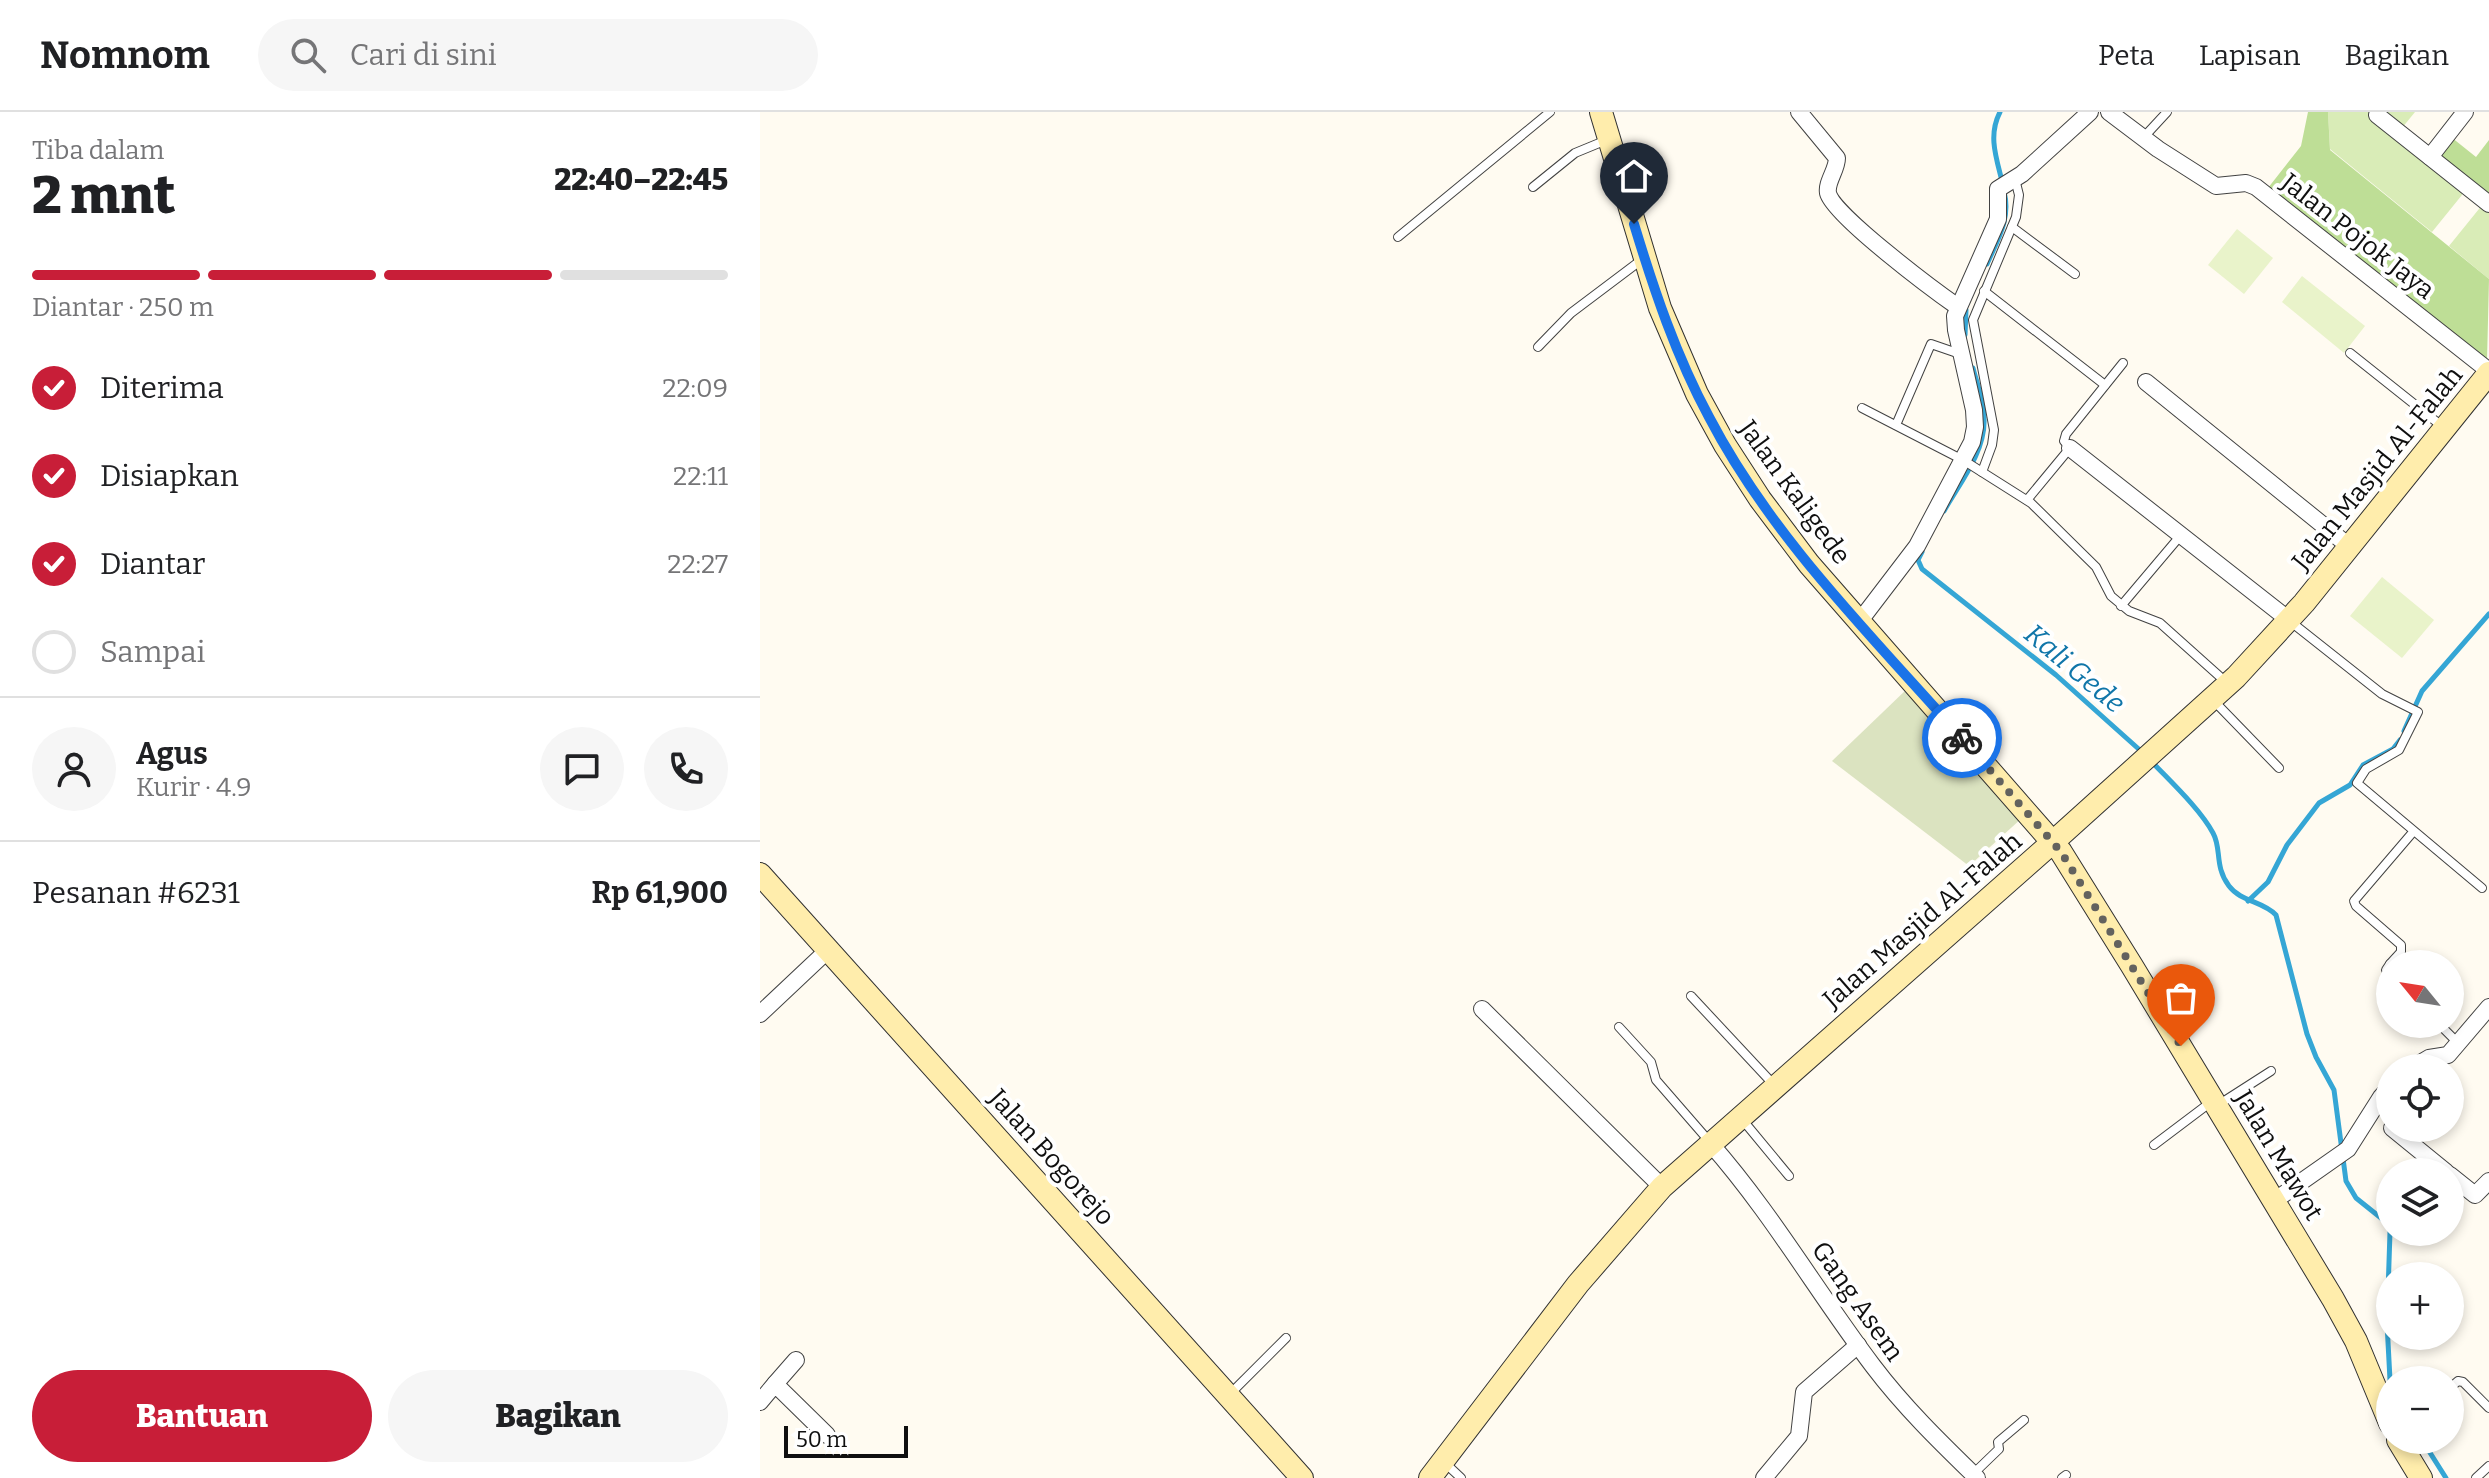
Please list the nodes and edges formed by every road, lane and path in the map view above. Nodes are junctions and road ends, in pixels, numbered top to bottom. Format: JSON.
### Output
{"nodes":[{"id":1,"x":1550,"y":112,"type":"edge"},
{"id":2,"x":1601,"y":112,"type":"edge"},
{"id":3,"x":1799,"y":112,"type":"edge"},
{"id":4,"x":2090,"y":112,"type":"edge"},
{"id":5,"x":2109,"y":112,"type":"edge"},
{"id":6,"x":2167,"y":112,"type":"edge"},
{"id":7,"x":2465,"y":112,"type":"edge"},
{"id":8,"x":2377,"y":115,"type":"dead end"},
{"id":9,"x":2143,"y":138,"type":"junction"},
{"id":10,"x":1609,"y":139,"type":"junction"},
{"id":11,"x":2430,"y":157,"type":"junction"},
{"id":12,"x":2009,"y":182,"type":"junction"},
{"id":13,"x":1533,"y":187,"type":"dead end"},
{"id":14,"x":2489,"y":204,"type":"edge"},
{"id":15,"x":2012,"y":227,"type":"junction"},
{"id":16,"x":1398,"y":237,"type":"dead end"},
{"id":17,"x":1644,"y":258,"type":"junction"},
{"id":18,"x":2075,"y":274,"type":"dead end"},
{"id":19,"x":1984,"y":291,"type":"junction"},
{"id":20,"x":1958,"y":307,"type":"junction"},
{"id":21,"x":1538,"y":347,"type":"dead end"},
{"id":22,"x":2350,"y":353,"type":"dead end"},
{"id":23,"x":1961,"y":354,"type":"junction"},
{"id":24,"x":2123,"y":363,"type":"dead end"},
{"id":25,"x":2489,"y":372,"type":"edge"},
{"id":26,"x":2146,"y":382,"type":"dead end"},
{"id":27,"x":2105,"y":385,"type":"junction"},
{"id":28,"x":1862,"y":408,"type":"dead end"},
{"id":29,"x":1896,"y":425,"type":"junction"},
{"id":30,"x":2445,"y":428,"type":"junction"},
{"id":31,"x":2070,"y":448,"type":"junction"},
{"id":32,"x":1972,"y":466,"type":"junction"},
{"id":33,"x":2027,"y":500,"type":"junction"},
{"id":34,"x":2181,"y":535,"type":"junction"},
{"id":35,"x":2350,"y":547,"type":"junction"},
{"id":36,"x":2121,"y":606,"type":"junction"},
{"id":37,"x":2289,"y":620,"type":"junction"},
{"id":38,"x":1859,"y":622,"type":"junction"},
{"id":39,"x":2220,"y":691,"type":"junction"},
{"id":40,"x":2279,"y":768,"type":"dead end"},
{"id":41,"x":2413,"y":832,"type":"junction"},
{"id":42,"x":2053,"y":842,"type":"junction"},
{"id":43,"x":760,"y":874,"type":"edge"},
{"id":44,"x":2482,"y":888,"type":"dead end"},
{"id":45,"x":828,"y":950,"type":"junction"},
{"id":46,"x":2401,"y":950,"type":"edge"},
{"id":47,"x":1691,"y":996,"type":"dead end"},
{"id":48,"x":2489,"y":1007,"type":"edge"},
{"id":49,"x":1482,"y":1009,"type":"dead end"},
{"id":50,"x":760,"y":1014,"type":"edge"},
{"id":51,"x":1619,"y":1027,"type":"dead end"},
{"id":52,"x":2454,"y":1038,"type":"edge"},
{"id":53,"x":2459,"y":1043,"type":"junction"},
{"id":54,"x":2449,"y":1054,"type":"edge"},
{"id":55,"x":2271,"y":1071,"type":"dead end"},
{"id":56,"x":1775,"y":1086,"type":"junction"},
{"id":57,"x":2215,"y":1103,"type":"junction"},
{"id":58,"x":2376,"y":1105,"type":"edge"},
{"id":59,"x":2371,"y":1111,"type":"junction"},
{"id":60,"x":2376,"y":1115,"type":"edge"},
{"id":61,"x":1740,"y":1117,"type":"junction"},
{"id":62,"x":2409,"y":1142,"type":"edge"},
{"id":63,"x":1710,"y":1143,"type":"junction"},
{"id":64,"x":2154,"y":1145,"type":"dead end"},
{"id":65,"x":2429,"y":1158,"type":"edge"},
{"id":66,"x":1789,"y":1176,"type":"dead end"},
{"id":67,"x":2489,"y":1181,"type":"edge"},
{"id":68,"x":2464,"y":1186,"type":"edge"},
{"id":69,"x":1662,"y":1187,"type":"junction"},
{"id":70,"x":2274,"y":1201,"type":"junction"},
{"id":71,"x":1286,"y":1338,"type":"dead end"},
{"id":72,"x":1858,"y":1345,"type":"junction"},
{"id":73,"x":796,"y":1360,"type":"dead end"},
{"id":74,"x":2464,"y":1383,"type":"edge"},
{"id":75,"x":775,"y":1384,"type":"junction"},
{"id":76,"x":2376,"y":1389,"type":"edge"},
{"id":77,"x":1228,"y":1396,"type":"junction"},
{"id":78,"x":760,"y":1402,"type":"edge"},
{"id":79,"x":2489,"y":1408,"type":"edge"},
{"id":80,"x":2024,"y":1420,"type":"dead end"},
{"id":81,"x":827,"y":1435,"type":"dead end"},
{"id":82,"x":2406,"y":1454,"type":"edge"},
{"id":83,"x":2489,"y":1466,"type":"edge"},
{"id":84,"x":1436,"y":1469,"type":"edge"},
{"id":85,"x":1970,"y":1475,"type":"edge"},
{"id":86,"x":1302,"y":1478,"type":"edge"},
{"id":87,"x":1461,"y":1478,"type":"edge"},
{"id":88,"x":1764,"y":1478,"type":"edge"},
{"id":89,"x":2421,"y":1478,"type":"edge"},
{"id":90,"x":2476,"y":1478,"type":"edge"}],
"edges":[{"from":1,"to":16,"type":"lane"},
{"from":2,"to":10,"type":"street","name":"Jalan Kaligede"},
{"from":3,"to":20,"type":"street"},
{"from":4,"to":12,"type":"street"},
{"from":5,"to":9,"type":"street","name":"Jalan Pojok Jaya"},
{"from":6,"to":9,"type":"lane"},
{"from":7,"to":11,"type":"street"},
{"from":8,"to":11,"type":"street"},
{"from":9,"to":25,"type":"street","name":"Jalan Pojok Jaya"},
{"from":10,"to":13,"type":"lane"},
{"from":10,"to":17,"type":"street","name":"Jalan Kaligede"},
{"from":11,"to":14,"type":"street"},
{"from":12,"to":15,"type":"lane"},
{"from":12,"to":20,"type":"street"},
{"from":15,"to":18,"type":"lane"},
{"from":15,"to":19,"type":"lane"},
{"from":17,"to":21,"type":"lane"},
{"from":17,"to":38,"type":"street","name":"Jalan Kaligede"},
{"from":19,"to":27,"type":"lane"},
{"from":19,"to":32,"type":"lane"},
{"from":20,"to":23,"type":"street"},
{"from":22,"to":30,"type":"lane"},
{"from":23,"to":29,"type":"lane"},
{"from":23,"to":32,"type":"street"},
{"from":24,"to":27,"type":"lane"},
{"from":25,"to":30,"type":"street","name":"Jalan Masjid Al-Falah"},
{"from":26,"to":35,"type":"street"},
{"from":27,"to":31,"type":"lane"},
{"from":28,"to":29,"type":"lane"},
{"from":29,"to":32,"type":"lane"},
{"from":30,"to":35,"type":"street","name":"Jalan Masjid Al-Falah"},
{"from":31,"to":33,"type":"lane"},
{"from":31,"to":34,"type":"street"},
{"from":32,"to":33,"type":"lane"},
{"from":32,"to":38,"type":"street"},
{"from":33,"to":36,"type":"lane"},
{"from":34,"to":36,"type":"lane"},
{"from":34,"to":37,"type":"street"},
{"from":35,"to":37,"type":"street","name":"Jalan Masjid Al-Falah"},
{"from":36,"to":39,"type":"lane"},
{"from":37,"to":39,"type":"street","name":"Jalan Masjid Al-Falah"},
{"from":37,"to":41,"type":"lane"},
{"from":38,"to":42,"type":"street","name":"Jalan Kaligede"},
{"from":39,"to":40,"type":"lane"},
{"from":39,"to":42,"type":"street","name":"Jalan Masjid Al-Falah"},
{"from":41,"to":44,"type":"lane"},
{"from":41,"to":46,"type":"lane"},
{"from":42,"to":56,"type":"street","name":"Jalan Masjid Al-Falah"},
{"from":42,"to":57,"type":"street","name":"Jalan Mawot"},
{"from":43,"to":45,"type":"street","name":"Jalan Bogorejo"},
{"from":45,"to":50,"type":"street"},
{"from":45,"to":77,"type":"street","name":"Jalan Bogorejo"},
{"from":47,"to":56,"type":"lane"},
{"from":48,"to":53,"type":"street"},
{"from":49,"to":69,"type":"street"},
{"from":51,"to":63,"type":"lane"},
{"from":52,"to":53,"type":"lane"},
{"from":53,"to":54,"type":"street"},
{"from":55,"to":57,"type":"lane"},
{"from":56,"to":61,"type":"street","name":"Jalan Masjid Al-Falah"},
{"from":57,"to":64,"type":"lane"},
{"from":57,"to":70,"type":"street","name":"Jalan Mawot"},
{"from":58,"to":59,"type":"street"},
{"from":59,"to":60,"type":"street"},
{"from":59,"to":70,"type":"street"},
{"from":61,"to":63,"type":"street","name":"Jalan Masjid Al-Falah"},
{"from":61,"to":66,"type":"lane"},
{"from":62,"to":65,"type":"street"},
{"from":63,"to":69,"type":"street","name":"Jalan Masjid Al-Falah"},
{"from":63,"to":72,"type":"street","name":"Gang Asem"},
{"from":67,"to":68,"type":"street"},
{"from":69,"to":84,"type":"street","name":"Jalan Masjid Al-Falah"},
{"from":70,"to":76,"type":"street","name":"Jalan Mawot"},
{"from":71,"to":77,"type":"lane"},
{"from":72,"to":85,"type":"street","name":"Gang Asem"},
{"from":72,"to":88,"type":"street"},
{"from":73,"to":75,"type":"street"},
{"from":74,"to":79,"type":"lane"},
{"from":75,"to":78,"type":"street"},
{"from":75,"to":81,"type":"street"},
{"from":77,"to":86,"type":"street","name":"Jalan Bogorejo"},
{"from":80,"to":85,"type":"lane"},
{"from":82,"to":89,"type":"street"},
{"from":83,"to":90,"type":"lane"},
{"from":84,"to":87,"type":"lane"}]}
